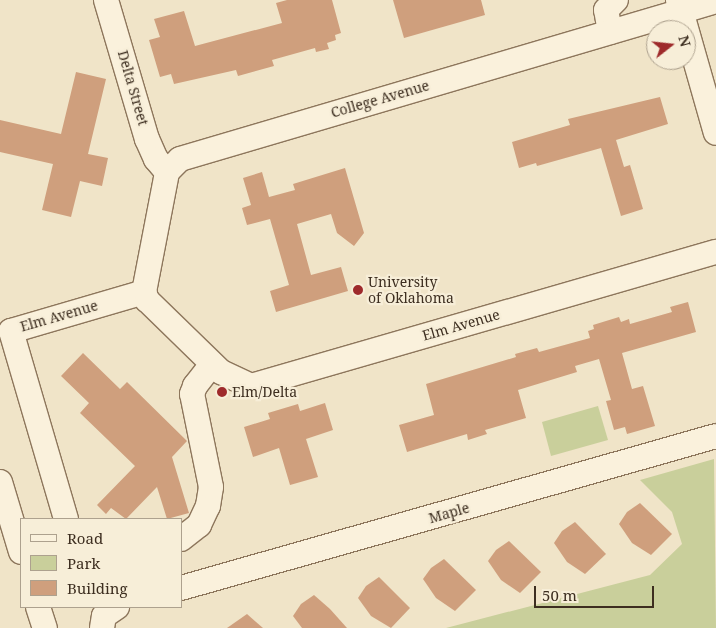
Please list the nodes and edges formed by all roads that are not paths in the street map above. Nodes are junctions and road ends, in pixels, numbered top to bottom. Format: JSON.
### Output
{"nodes":[{"id":1,"x":106,"y":0,"type":"edge"},
{"id":2,"x":616,"y":0,"type":"edge"},
{"id":3,"x":716,"y":2,"type":"edge"},
{"id":4,"x":679,"y":6,"type":"edge"},
{"id":5,"x":610,"y":32,"type":"junction"},
{"id":6,"x":716,"y":133,"type":"edge"},
{"id":7,"x":167,"y":172,"type":"junction"},
{"id":8,"x":716,"y":252,"type":"edge"},
{"id":9,"x":144,"y":292,"type":"junction"},
{"id":10,"x":212,"y":364,"type":"junction"},
{"id":11,"x":716,"y":436,"type":"edge"},
{"id":12,"x":0,"y":482,"type":"edge"},
{"id":13,"x":66,"y":518,"type":"edge"},
{"id":14,"x":182,"y":538,"type":"edge"},
{"id":15,"x":20,"y":549,"type":"edge"},
{"id":16,"x":182,"y":588,"type":"edge"},
{"id":17,"x":38,"y":608,"type":"edge"},
{"id":18,"x":116,"y":608,"type":"edge"},
{"id":19,"x":45,"y":628,"type":"edge"},
{"id":20,"x":102,"y":628,"type":"edge"}],
"edges":[{"from":1,"to":7,"type":"street","name":"Delta Street"},
{"from":2,"to":5,"type":"street"},
{"from":3,"to":4,"type":"street","name":"College Avenue"},
{"from":4,"to":5,"type":"street","name":"College Avenue"},
{"from":4,"to":6,"type":"street"},
{"from":5,"to":7,"type":"street","name":"College Avenue"},
{"from":7,"to":9,"type":"street"},
{"from":8,"to":10,"type":"street","name":"Elm Avenue"},
{"from":9,"to":10,"type":"street","name":"Elm Avenue"},
{"from":9,"to":13,"type":"street","name":"Elm Avenue"},
{"from":10,"to":14,"type":"street"},
{"from":11,"to":16,"type":"street","name":"Maple"},
{"from":12,"to":15,"type":"street"},
{"from":17,"to":19,"type":"street"},
{"from":18,"to":20,"type":"street"}]}
